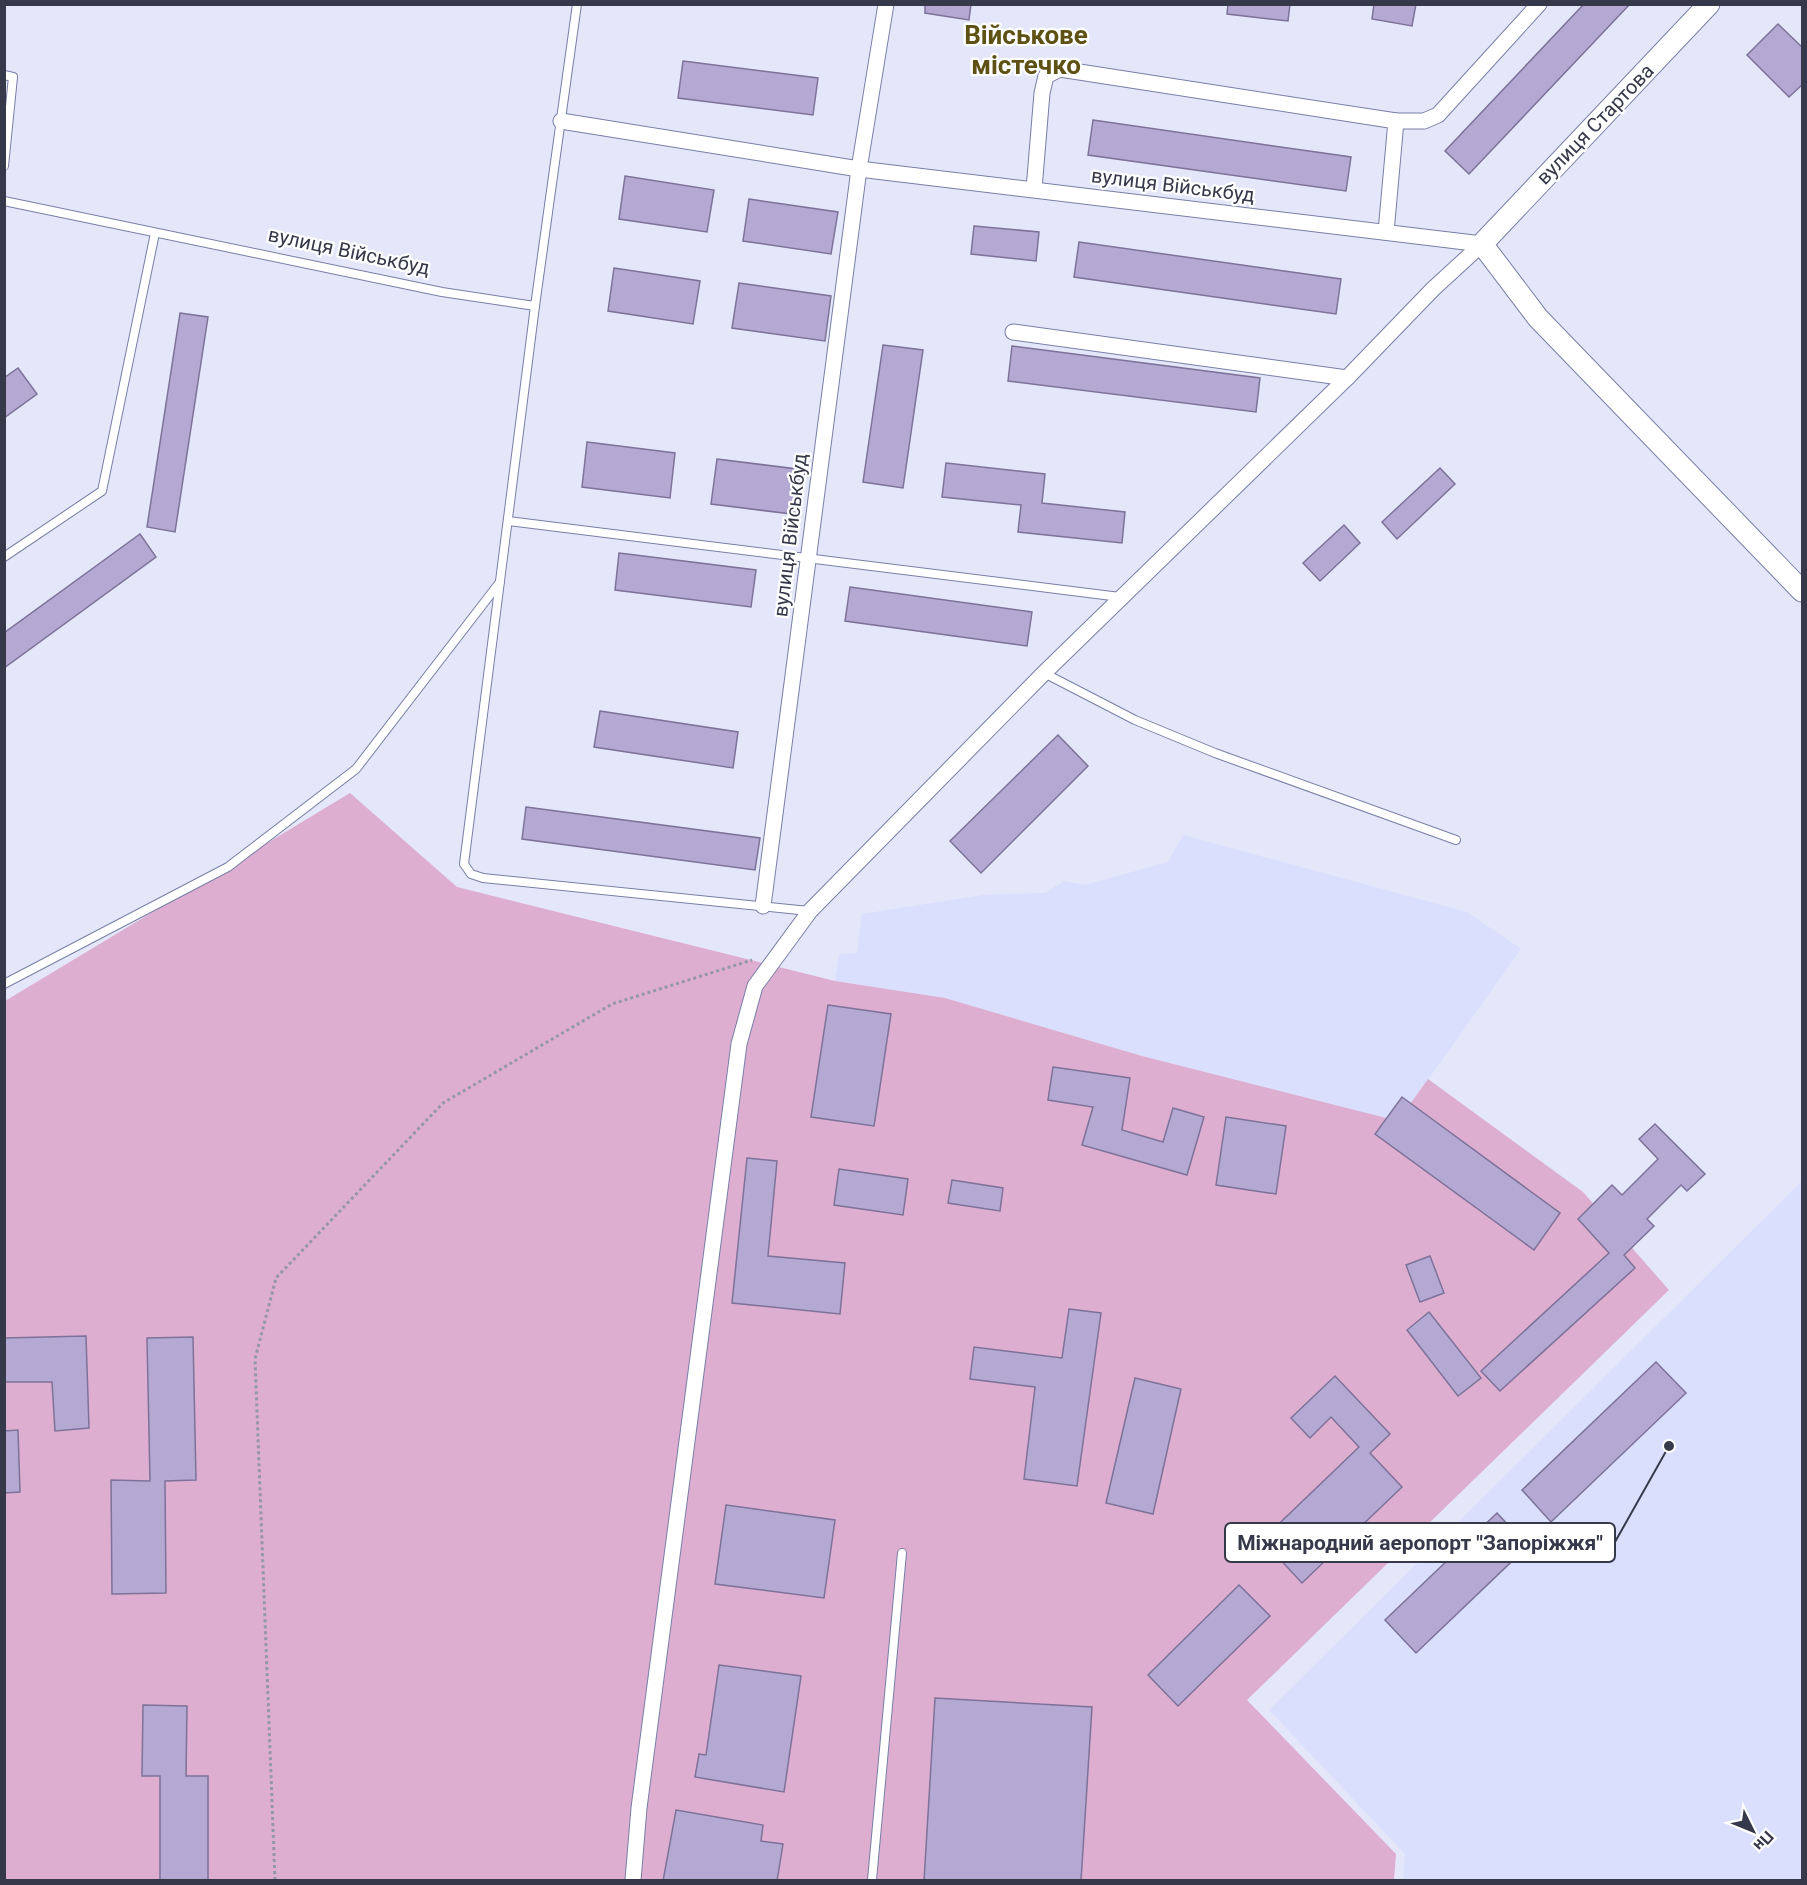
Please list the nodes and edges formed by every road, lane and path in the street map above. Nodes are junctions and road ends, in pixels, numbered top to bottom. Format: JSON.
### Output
{"nodes":[{"id":1,"x":578,"y":4,"type":"edge"},
{"id":2,"x":886,"y":4,"type":"edge"},
{"id":3,"x":1539,"y":4,"type":"edge"},
{"id":4,"x":1709,"y":4,"type":"edge"},
{"id":5,"x":4,"y":75,"type":"edge"},
{"id":6,"x":561,"y":121,"type":"junction"},
{"id":7,"x":1396,"y":121,"type":"junction"},
{"id":8,"x":4,"y":166,"type":"edge"},
{"id":9,"x":859,"y":169,"type":"junction"},
{"id":10,"x":1034,"y":189,"type":"junction"},
{"id":11,"x":4,"y":201,"type":"edge"},
{"id":12,"x":1386,"y":232,"type":"junction"},
{"id":13,"x":155,"y":233,"type":"junction"},
{"id":14,"x":1482,"y":244,"type":"junction"},
{"id":15,"x":535,"y":306,"type":"junction"},
{"id":16,"x":1013,"y":332,"type":"dead end"},
{"id":17,"x":1347,"y":378,"type":"junction"},
{"id":18,"x":508,"y":521,"type":"junction"},
{"id":19,"x":4,"y":557,"type":"edge"},
{"id":20,"x":808,"y":560,"type":"junction"},
{"id":21,"x":500,"y":581,"type":"junction"},
{"id":22,"x":1803,"y":591,"type":"edge"},
{"id":23,"x":1121,"y":597,"type":"junction"},
{"id":24,"x":1044,"y":673,"type":"junction"},
{"id":25,"x":1456,"y":840,"type":"dead end"},
{"id":26,"x":763,"y":906,"type":"junction"},
{"id":27,"x":810,"y":911,"type":"junction"},
{"id":28,"x":780,"y":952,"type":"junction"},
{"id":29,"x":4,"y":984,"type":"edge"},
{"id":30,"x":902,"y":1553,"type":"dead end"},
{"id":31,"x":275,"y":1881,"type":"edge"},
{"id":32,"x":633,"y":1881,"type":"edge"},
{"id":33,"x":872,"y":1881,"type":"edge"}],
"edges":[{"from":1,"to":6,"type":"lane"},
{"from":2,"to":9,"type":"street","name":"вулиця Військбуд"},
{"from":3,"to":7,"type":"street"},
{"from":4,"to":14,"type":"main road","name":"вулиця Стартова"},
{"from":5,"to":8,"type":"lane"},
{"from":6,"to":9,"type":"street","name":"вулиця Військбуд"},
{"from":6,"to":15,"type":"lane"},
{"from":7,"to":10,"type":"street"},
{"from":7,"to":12,"type":"street"},
{"from":9,"to":10,"type":"street","name":"вулиця Військбуд"},
{"from":9,"to":20,"type":"street","name":"вулиця Військбуд"},
{"from":10,"to":12,"type":"street","name":"вулиця Військбуд"},
{"from":11,"to":13,"type":"lane","name":"вулиця Військбуд"},
{"from":12,"to":14,"type":"street","name":"вулиця Військбуд"},
{"from":13,"to":15,"type":"lane","name":"вулиця Військбуд"},
{"from":13,"to":19,"type":"lane"},
{"from":14,"to":17,"type":"street"},
{"from":14,"to":22,"type":"main road"},
{"from":15,"to":18,"type":"lane"},
{"from":16,"to":17,"type":"street"},
{"from":17,"to":23,"type":"street"},
{"from":18,"to":20,"type":"lane"},
{"from":18,"to":21,"type":"lane"},
{"from":20,"to":23,"type":"lane"},
{"from":20,"to":26,"type":"street","name":"вулиця Військбуд"},
{"from":21,"to":26,"type":"lane"},
{"from":21,"to":29,"type":"lane"},
{"from":23,"to":24,"type":"street"},
{"from":24,"to":25,"type":"lane"},
{"from":24,"to":27,"type":"street"},
{"from":26,"to":27,"type":"lane"},
{"from":27,"to":28,"type":"street"},
{"from":28,"to":31,"type":"path"},
{"from":28,"to":32,"type":"street"},
{"from":30,"to":33,"type":"lane"}]}
